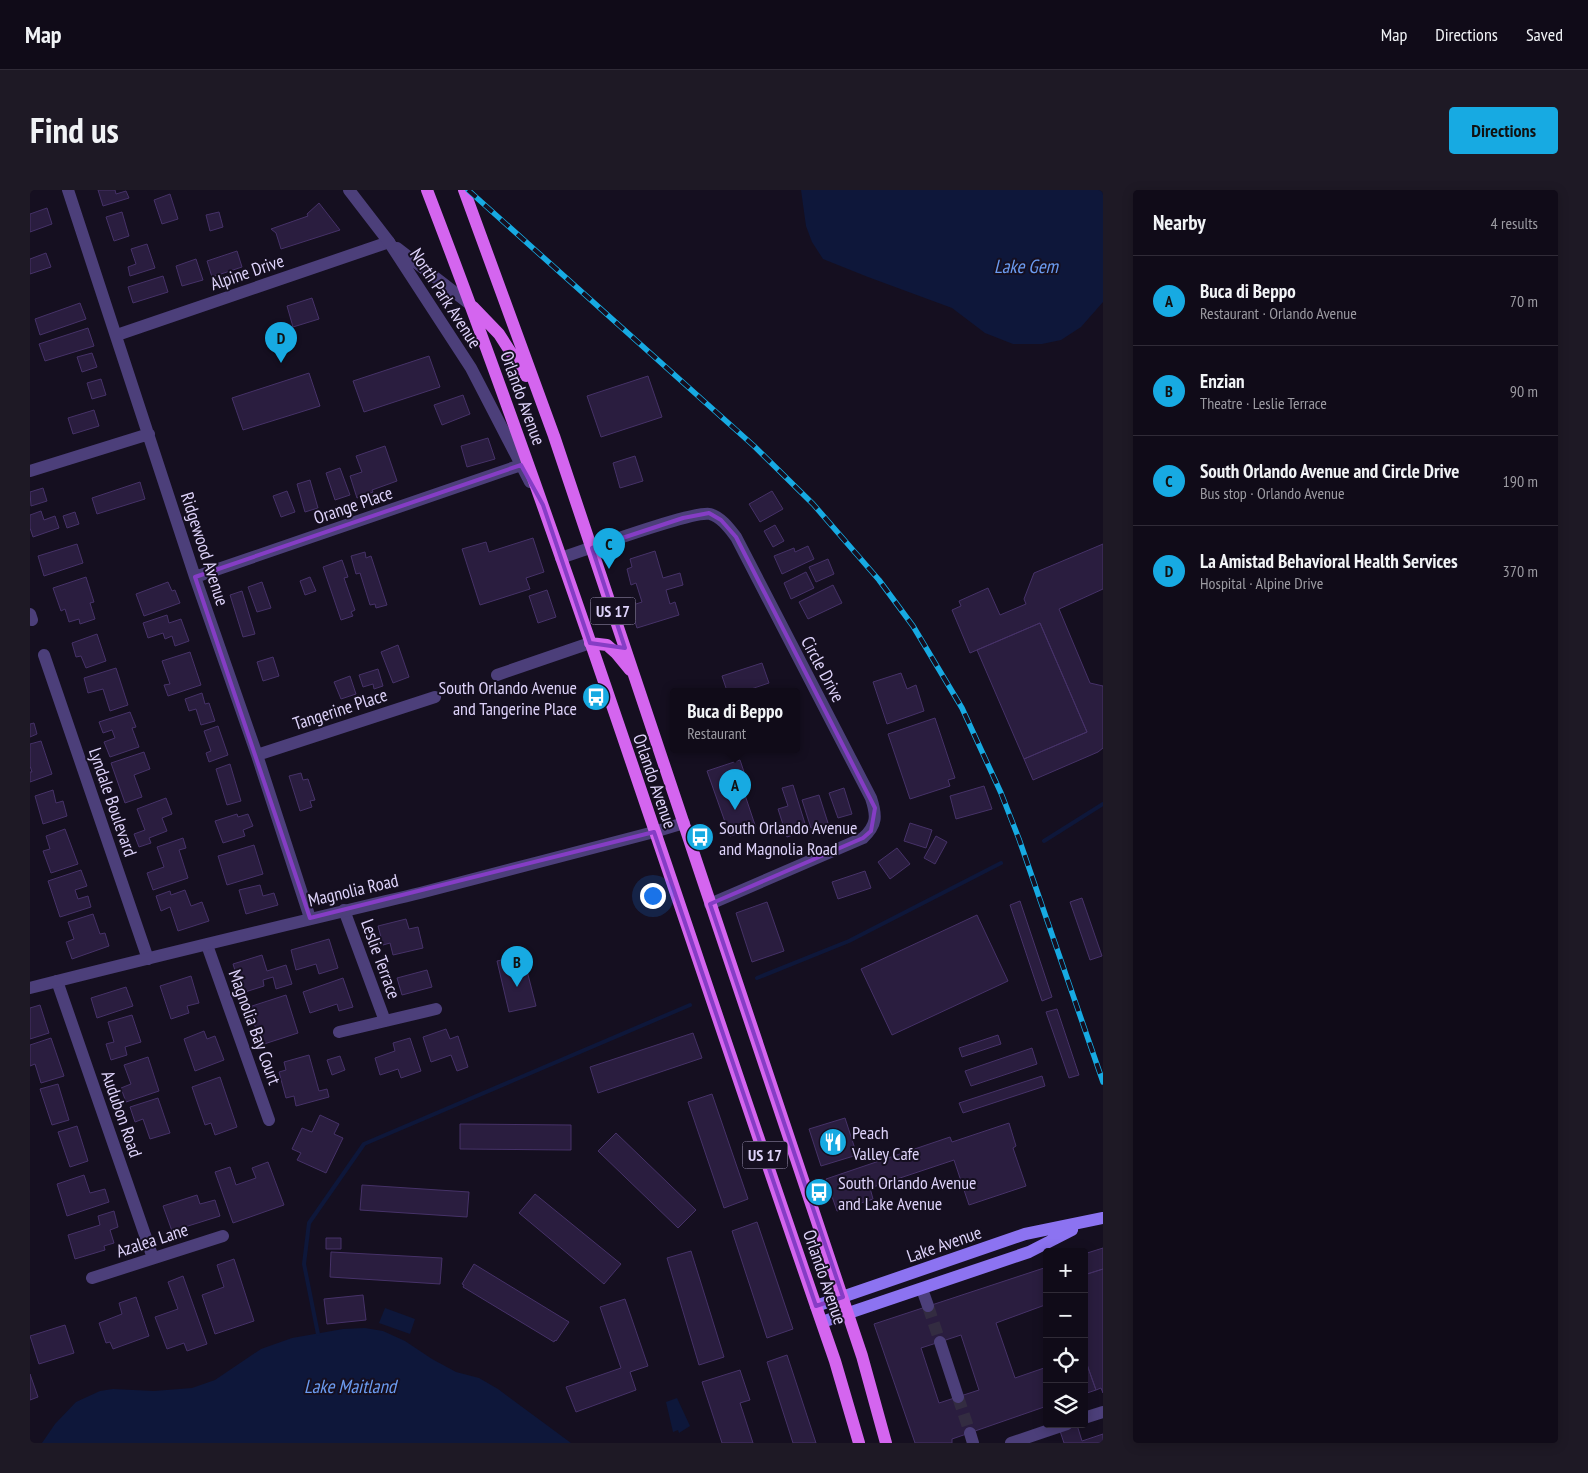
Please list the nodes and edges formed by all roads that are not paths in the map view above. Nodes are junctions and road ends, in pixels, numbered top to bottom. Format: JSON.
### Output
{"nodes":[{"id":1,"x":68,"y":190,"type":"edge"},
{"id":2,"x":349,"y":190,"type":"edge"},
{"id":3,"x":427,"y":190,"type":"edge"},
{"id":4,"x":464,"y":190,"type":"edge"},
{"id":5,"x":389,"y":242,"type":"junction"},
{"id":6,"x":471,"y":305,"type":"junction"},
{"id":7,"x":117,"y":335,"type":"junction"},
{"id":8,"x":541,"y":399,"type":"junction"},
{"id":9,"x":149,"y":434,"type":"junction"},
{"id":10,"x":521,"y":465,"type":"junction"},
{"id":11,"x":30,"y":471,"type":"edge"},
{"id":12,"x":543,"y":505,"type":"junction"},
{"id":13,"x":592,"y":548,"type":"junction"},
{"id":14,"x":561,"y":558,"type":"junction"},
{"id":15,"x":195,"y":578,"type":"junction"},
{"id":16,"x":590,"y":643,"type":"junction"},
{"id":17,"x":44,"y":655,"type":"dead end"},
{"id":18,"x":497,"y":675,"type":"dead end"},
{"id":19,"x":634,"y":676,"type":"junction"},
{"id":20,"x":435,"y":697,"type":"dead end"},
{"id":21,"x":257,"y":755,"type":"junction"},
{"id":22,"x":684,"y":823,"type":"junction"},
{"id":23,"x":654,"y":832,"type":"junction"},
{"id":24,"x":710,"y":904,"type":"junction"},
{"id":25,"x":344,"y":910,"type":"junction"},
{"id":26,"x":310,"y":918,"type":"junction"},
{"id":27,"x":207,"y":945,"type":"junction"},
{"id":28,"x":148,"y":959,"type":"junction"},
{"id":29,"x":57,"y":981,"type":"junction"},
{"id":30,"x":30,"y":988,"type":"edge"},
{"id":31,"x":436,"y":1009,"type":"dead end"},
{"id":32,"x":386,"y":1021,"type":"junction"},
{"id":33,"x":339,"y":1032,"type":"dead end"},
{"id":34,"x":269,"y":1120,"type":"dead end"},
{"id":35,"x":1103,"y":1218,"type":"edge"},
{"id":36,"x":1085,"y":1223,"type":"junction"},
{"id":37,"x":223,"y":1236,"type":"dead end"},
{"id":38,"x":153,"y":1258,"type":"junction"},
{"id":39,"x":92,"y":1278,"type":"dead end"},
{"id":40,"x":922,"y":1289,"type":"junction"},
{"id":41,"x":843,"y":1297,"type":"junction"},
{"id":42,"x":816,"y":1306,"type":"junction"},
{"id":43,"x":928,"y":1306,"type":"tunnel mouth"},
{"id":44,"x":848,"y":1314,"type":"junction"},
{"id":45,"x":822,"y":1322,"type":"junction"},
{"id":46,"x":940,"y":1342,"type":"tunnel mouth"},
{"id":47,"x":958,"y":1397,"type":"tunnel mouth"},
{"id":48,"x":1103,"y":1412,"type":"edge"},
{"id":49,"x":1088,"y":1417,"type":"edge"},
{"id":50,"x":1055,"y":1428,"type":"edge"},
{"id":51,"x":858,"y":1443,"type":"edge"},
{"id":52,"x":886,"y":1443,"type":"edge"},
{"id":53,"x":1011,"y":1443,"type":"edge"}],
"edges":[{"from":1,"to":7,"type":"street","name":"Ridgewood Avenue"},
{"from":2,"to":5,"type":"street","name":"North Park Avenue"},
{"from":3,"to":6,"type":"main road","name":"Orlando Avenue","number":"US 17"},
{"from":4,"to":8,"type":"main road","name":"Orlando Avenue","number":"US 17"},
{"from":5,"to":6,"type":"street","name":"North Park Avenue"},
{"from":5,"to":7,"type":"street","name":"Alpine Drive"},
{"from":5,"to":10,"type":"street","name":"North Park Avenue"},
{"from":6,"to":8,"type":"main road"},
{"from":6,"to":12,"type":"main road","name":"Orlando Avenue","number":"US 17"},
{"from":7,"to":9,"type":"street","name":"Ridgewood Avenue"},
{"from":8,"to":13,"type":"main road","name":"Orlando Avenue","number":"US 17"},
{"from":9,"to":11,"type":"street"},
{"from":9,"to":15,"type":"street","name":"Ridgewood Avenue"},
{"from":10,"to":12,"type":"street","name":"North Park Avenue"},
{"from":10,"to":15,"type":"street","name":"Orange Place"},
{"from":12,"to":14,"type":"main road","name":"Orlando Avenue","number":"US 17"},
{"from":13,"to":14,"type":"street","name":"Circle Drive"},
{"from":13,"to":19,"type":"main road","name":"Orlando Avenue","number":"US 17"},
{"from":13,"to":24,"type":"street","name":"Circle Drive"},
{"from":14,"to":16,"type":"main road","name":"Orlando Avenue","number":"US 17"},
{"from":15,"to":21,"type":"street","name":"Ridgewood Avenue"},
{"from":16,"to":18,"type":"street"},
{"from":16,"to":19,"type":"main road"},
{"from":16,"to":23,"type":"main road","name":"Orlando Avenue","number":"US 17"},
{"from":17,"to":28,"type":"street","name":"Lyndale Boulevard"},
{"from":19,"to":22,"type":"main road","name":"Orlando Avenue","number":"US 17"},
{"from":20,"to":21,"type":"street","name":"Tangerine Place"},
{"from":21,"to":26,"type":"street","name":"Ridgewood Avenue"},
{"from":22,"to":23,"type":"street","name":"Magnolia Road"},
{"from":22,"to":24,"type":"main road","name":"Orlando Avenue","number":"US 17"},
{"from":23,"to":25,"type":"street","name":"Magnolia Road"},
{"from":23,"to":42,"type":"main road","name":"Orlando Avenue","number":"US 17"},
{"from":24,"to":41,"type":"main road","name":"Orlando Avenue","number":"US 17"},
{"from":25,"to":26,"type":"street","name":"Magnolia Road"},
{"from":25,"to":32,"type":"street","name":"Leslie Terrace"},
{"from":26,"to":27,"type":"street","name":"Magnolia Road"},
{"from":27,"to":28,"type":"street","name":"Magnolia Road"},
{"from":27,"to":34,"type":"street","name":"Magnolia Bay Court"},
{"from":28,"to":29,"type":"street","name":"Magnolia Road"},
{"from":29,"to":30,"type":"street","name":"Magnolia Road"},
{"from":29,"to":38,"type":"street","name":"Audubon Road"},
{"from":31,"to":32,"type":"street","name":"Leslie Terrace"},
{"from":32,"to":33,"type":"street","name":"Leslie Terrace"},
{"from":35,"to":36,"type":"main road","name":"Lake Avenue"},
{"from":36,"to":40,"type":"main road","name":"Lake Avenue"},
{"from":36,"to":41,"type":"main road","name":"Lake Avenue"},
{"from":37,"to":38,"type":"street","name":"Azalea Lane"},
{"from":38,"to":39,"type":"street","name":"Azalea Lane"},
{"from":40,"to":43,"type":"street"},
{"from":40,"to":44,"type":"main road","name":"Lake Avenue"},
{"from":41,"to":42,"type":"main road","name":"Lake Avenue"},
{"from":41,"to":44,"type":"main road","name":"Orlando Avenue","number":"US 17"},
{"from":42,"to":45,"type":"main road","name":"Orlando Avenue","number":"US 17"},
{"from":44,"to":45,"type":"main road","name":"Lake Avenue"},
{"from":44,"to":52,"type":"main road","name":"Orlando Avenue","number":"US 17"},
{"from":45,"to":51,"type":"main road","name":"Orlando Avenue","number":"US 17"},
{"from":46,"to":47,"type":"street"},
{"from":48,"to":49,"type":"street"},
{"from":50,"to":53,"type":"street"}]}
